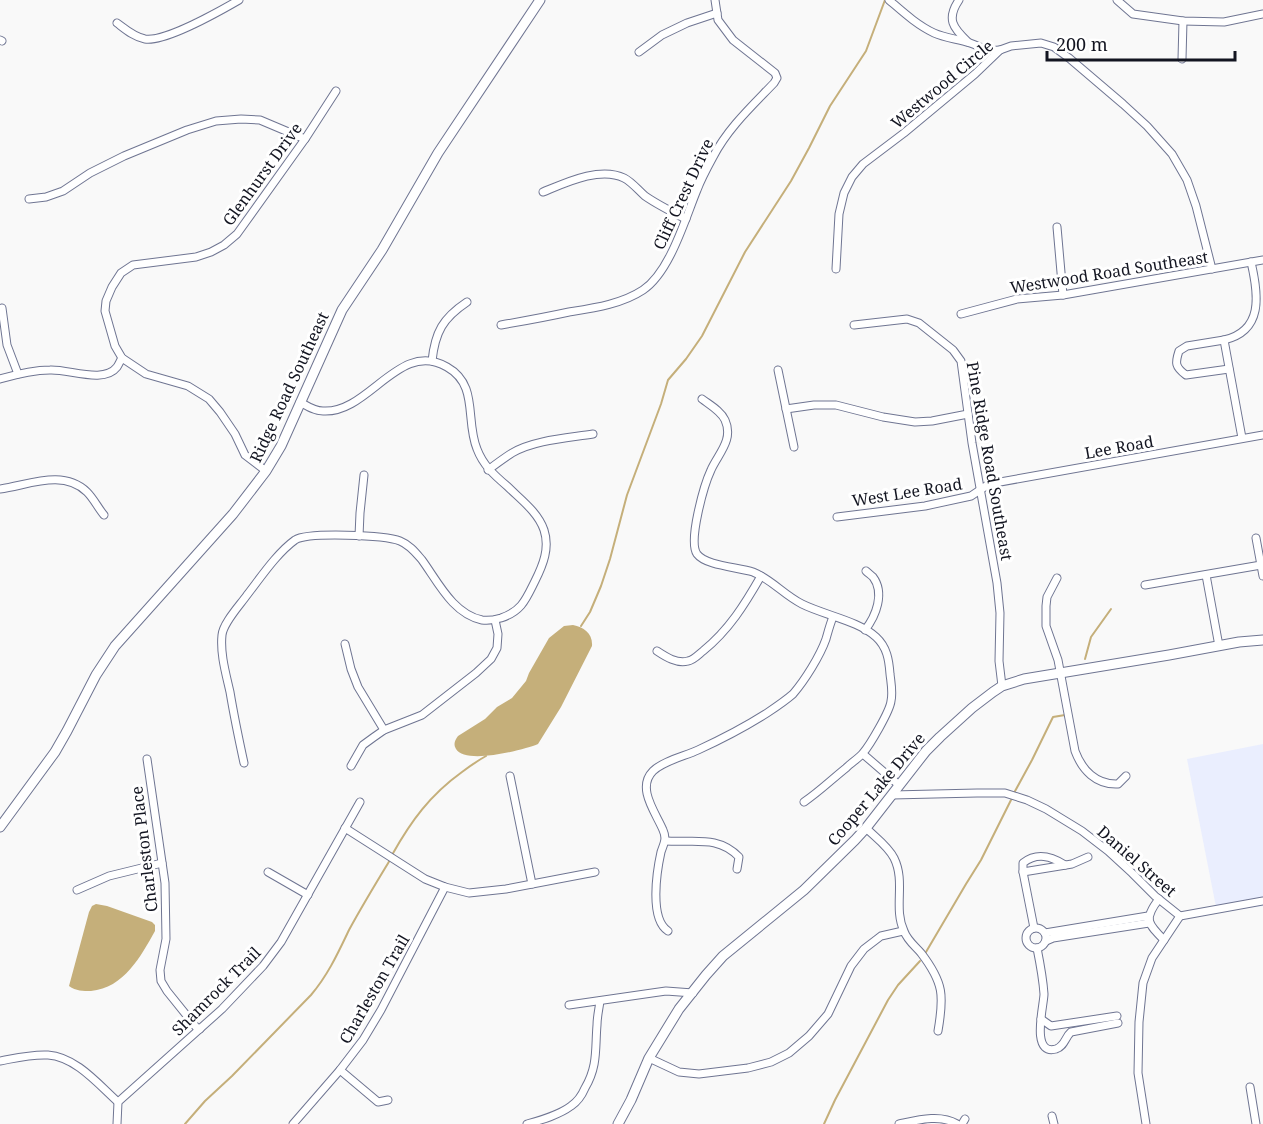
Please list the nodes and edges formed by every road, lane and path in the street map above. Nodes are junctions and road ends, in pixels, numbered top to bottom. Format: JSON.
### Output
{"nodes":[{"id":1,"x":239,"y":0,"type":"edge"},
{"id":2,"x":540,"y":0,"type":"edge"},
{"id":3,"x":716,"y":0,"type":"edge"},
{"id":4,"x":889,"y":0,"type":"edge"},
{"id":5,"x":959,"y":0,"type":"edge"},
{"id":6,"x":1117,"y":0,"type":"edge"},
{"id":7,"x":717,"y":13,"type":"junction"},
{"id":8,"x":1263,"y":14,"type":"edge"},
{"id":9,"x":1183,"y":21,"type":"junction"},
{"id":10,"x":117,"y":23,"type":"dead end"},
{"id":11,"x":968,"y":42,"type":"junction"},
{"id":12,"x":1000,"y":50,"type":"junction"},
{"id":13,"x":639,"y":52,"type":"dead end"},
{"id":14,"x":1182,"y":59,"type":"dead end"},
{"id":15,"x":336,"y":91,"type":"dead end"},
{"id":16,"x":305,"y":139,"type":"junction"},
{"id":17,"x":543,"y":192,"type":"dead end"},
{"id":18,"x":28,"y":199,"type":"dead end"},
{"id":19,"x":686,"y":219,"type":"junction"},
{"id":20,"x":1057,"y":227,"type":"dead end"},
{"id":21,"x":1263,"y":260,"type":"edge"},
{"id":22,"x":1251,"y":262,"type":"junction"},
{"id":23,"x":836,"y":269,"type":"dead end"},
{"id":24,"x":1212,"y":269,"type":"junction"},
{"id":25,"x":1063,"y":295,"type":"junction"},
{"id":26,"x":467,"y":302,"type":"dead end"},
{"id":27,"x":2,"y":308,"type":"dead end"},
{"id":28,"x":961,"y":314,"type":"dead end"},
{"id":29,"x":501,"y":325,"type":"dead end"},
{"id":30,"x":854,"y":325,"type":"dead end"},
{"id":31,"x":1224,"y":340,"type":"junction"},
{"id":32,"x":122,"y":358,"type":"junction"},
{"id":33,"x":432,"y":361,"type":"junction"},
{"id":34,"x":1229,"y":369,"type":"junction"},
{"id":35,"x":778,"y":370,"type":"dead end"},
{"id":36,"x":18,"y":374,"type":"junction"},
{"id":37,"x":0,"y":379,"type":"edge"},
{"id":38,"x":702,"y":399,"type":"dead end"},
{"id":39,"x":300,"y":402,"type":"junction"},
{"id":40,"x":786,"y":409,"type":"junction"},
{"id":41,"x":969,"y":414,"type":"junction"},
{"id":42,"x":593,"y":434,"type":"dead end"},
{"id":43,"x":1263,"y":435,"type":"edge"},
{"id":44,"x":1242,"y":438,"type":"junction"},
{"id":45,"x":794,"y":447,"type":"dead end"},
{"id":46,"x":488,"y":470,"type":"junction"},
{"id":47,"x":266,"y":471,"type":"junction"},
{"id":48,"x":364,"y":475,"type":"dead end"},
{"id":49,"x":0,"y":489,"type":"edge"},
{"id":50,"x":981,"y":489,"type":"junction"},
{"id":51,"x":104,"y":515,"type":"dead end"},
{"id":52,"x":837,"y":517,"type":"dead end"},
{"id":53,"x":359,"y":536,"type":"junction"},
{"id":54,"x":1256,"y":538,"type":"dead end"},
{"id":55,"x":1261,"y":566,"type":"junction"},
{"id":56,"x":866,"y":571,"type":"dead end"},
{"id":57,"x":1206,"y":575,"type":"junction"},
{"id":58,"x":761,"y":576,"type":"junction"},
{"id":59,"x":1263,"y":576,"type":"edge"},
{"id":60,"x":1057,"y":578,"type":"dead end"},
{"id":61,"x":1145,"y":585,"type":"dead end"},
{"id":62,"x":832,"y":617,"type":"junction"},
{"id":63,"x":495,"y":620,"type":"junction"},
{"id":64,"x":865,"y":630,"type":"junction"},
{"id":65,"x":1263,"y":640,"type":"edge"},
{"id":66,"x":345,"y":644,"type":"dead end"},
{"id":67,"x":1219,"y":646,"type":"junction"},
{"id":68,"x":657,"y":651,"type":"dead end"},
{"id":69,"x":1061,"y":672,"type":"junction"},
{"id":70,"x":1002,"y":686,"type":"junction"},
{"id":71,"x":384,"y":730,"type":"junction"},
{"id":72,"x":863,"y":754,"type":"junction"},
{"id":73,"x":147,"y":759,"type":"dead end"},
{"id":74,"x":244,"y":763,"type":"dead end"},
{"id":75,"x":351,"y":766,"type":"dead end"},
{"id":76,"x":510,"y":776,"type":"dead end"},
{"id":77,"x":1126,"y":776,"type":"dead end"},
{"id":78,"x":899,"y":785,"type":"junction"},
{"id":79,"x":892,"y":795,"type":"junction"},
{"id":80,"x":360,"y":802,"type":"dead end"},
{"id":81,"x":804,"y":802,"type":"dead end"},
{"id":82,"x":0,"y":827,"type":"edge"},
{"id":83,"x":345,"y":828,"type":"junction"},
{"id":84,"x":866,"y":828,"type":"junction"},
{"id":85,"x":666,"y":841,"type":"junction"},
{"id":86,"x":1088,"y":857,"type":"dead end"},
{"id":87,"x":162,"y":863,"type":"junction"},
{"id":88,"x":1065,"y":865,"type":"junction"},
{"id":89,"x":737,"y":869,"type":"dead end"},
{"id":90,"x":594,"y":872,"type":"dead end"},
{"id":91,"x":268,"y":873,"type":"dead end"},
{"id":92,"x":1023,"y":873,"type":"junction"},
{"id":93,"x":532,"y":884,"type":"junction"},
{"id":94,"x":445,"y":887,"type":"junction"},
{"id":95,"x":77,"y":890,"type":"dead end"},
{"id":96,"x":308,"y":895,"type":"junction"},
{"id":97,"x":1159,"y":899,"type":"junction"},
{"id":98,"x":1263,"y":901,"type":"edge"},
{"id":99,"x":1180,"y":916,"type":"junction"},
{"id":100,"x":1148,"y":919,"type":"junction"},
{"id":101,"x":1035,"y":928,"type":"junction"},
{"id":102,"x":668,"y":931,"type":"dead end"},
{"id":103,"x":903,"y":931,"type":"junction"},
{"id":104,"x":1045,"y":937,"type":"junction"},
{"id":105,"x":1164,"y":940,"type":"junction"},
{"id":106,"x":1037,"y":948,"type":"junction"},
{"id":107,"x":693,"y":993,"type":"junction"},
{"id":108,"x":600,"y":1001,"type":"junction"},
{"id":109,"x":569,"y":1005,"type":"dead end"},
{"id":110,"x":1041,"y":1019,"type":"junction"},
{"id":111,"x":200,"y":1029,"type":"junction"},
{"id":112,"x":938,"y":1031,"type":"dead end"},
{"id":113,"x":649,"y":1058,"type":"junction"},
{"id":114,"x":0,"y":1061,"type":"edge"},
{"id":115,"x":340,"y":1070,"type":"junction"},
{"id":116,"x":1250,"y":1087,"type":"dead end"},
{"id":117,"x":388,"y":1100,"type":"dead end"},
{"id":118,"x":118,"y":1102,"type":"junction"},
{"id":119,"x":1258,"y":1123,"type":"edge"},
{"id":120,"x":117,"y":1124,"type":"edge"},
{"id":121,"x":293,"y":1124,"type":"edge"},
{"id":122,"x":527,"y":1124,"type":"edge"},
{"id":123,"x":618,"y":1124,"type":"edge"},
{"id":124,"x":899,"y":1124,"type":"edge"},
{"id":125,"x":957,"y":1124,"type":"edge"},
{"id":126,"x":1146,"y":1124,"type":"edge"}],
"edges":[{"from":1,"to":10,"type":"street"},
{"from":2,"to":39,"type":"street","name":"Ridge Road Southeast"},
{"from":3,"to":7,"type":"street","name":"Cliff Crest Drive"},
{"from":4,"to":11,"type":"street"},
{"from":5,"to":11,"type":"street"},
{"from":6,"to":9,"type":"street"},
{"from":7,"to":13,"type":"street"},
{"from":7,"to":19,"type":"street","name":"Cliff Crest Drive"},
{"from":8,"to":9,"type":"street"},
{"from":9,"to":14,"type":"street"},
{"from":11,"to":12,"type":"street"},
{"from":12,"to":23,"type":"street","name":"Westwood Circle"},
{"from":12,"to":24,"type":"street","name":"Westwood Circle"},
{"from":15,"to":16,"type":"street","name":"Glenhurst Drive"},
{"from":16,"to":18,"type":"street"},
{"from":16,"to":32,"type":"street","name":"Glenhurst Drive"},
{"from":17,"to":19,"type":"street"},
{"from":19,"to":29,"type":"street","name":"Cliff Crest Drive"},
{"from":20,"to":25,"type":"street"},
{"from":21,"to":22,"type":"street","name":"Westwood Road Southeast"},
{"from":22,"to":24,"type":"street","name":"Westwood Road Southeast"},
{"from":22,"to":31,"type":"street"},
{"from":24,"to":25,"type":"street","name":"Westwood Road Southeast"},
{"from":25,"to":28,"type":"street","name":"Westwood Road Southeast"},
{"from":26,"to":33,"type":"street"},
{"from":27,"to":36,"type":"street"},
{"from":30,"to":41,"type":"street","name":"Pine Ridge Road Southeast"},
{"from":31,"to":34,"type":"street"},
{"from":31,"to":34,"type":"street"},
{"from":32,"to":36,"type":"street"},
{"from":32,"to":47,"type":"street"},
{"from":33,"to":39,"type":"street"},
{"from":33,"to":46,"type":"street"},
{"from":34,"to":44,"type":"street"},
{"from":35,"to":40,"type":"street"},
{"from":36,"to":37,"type":"street"},
{"from":38,"to":58,"type":"street"},
{"from":39,"to":47,"type":"street","name":"Ridge Road Southeast"},
{"from":40,"to":41,"type":"street"},
{"from":40,"to":45,"type":"street"},
{"from":41,"to":50,"type":"street","name":"Pine Ridge Road Southeast"},
{"from":42,"to":46,"type":"street"},
{"from":43,"to":44,"type":"street","name":"Lee Road"},
{"from":44,"to":50,"type":"street","name":"Lee Road"},
{"from":46,"to":63,"type":"street"},
{"from":47,"to":82,"type":"street","name":"Ridge Road Southeast"},
{"from":48,"to":53,"type":"street"},
{"from":49,"to":51,"type":"street"},
{"from":50,"to":52,"type":"street","name":"West Lee Road"},
{"from":50,"to":70,"type":"street","name":"Pine Ridge Road Southeast"},
{"from":53,"to":63,"type":"street"},
{"from":53,"to":74,"type":"street"},
{"from":54,"to":55,"type":"street"},
{"from":55,"to":57,"type":"street"},
{"from":55,"to":59,"type":"street"},
{"from":56,"to":64,"type":"street"},
{"from":57,"to":61,"type":"street"},
{"from":57,"to":67,"type":"street"},
{"from":58,"to":62,"type":"street"},
{"from":58,"to":68,"type":"street"},
{"from":60,"to":69,"type":"street"},
{"from":62,"to":64,"type":"street"},
{"from":62,"to":85,"type":"street"},
{"from":63,"to":71,"type":"street"},
{"from":64,"to":72,"type":"street"},
{"from":65,"to":67,"type":"street","name":"Cooper Lake Drive"},
{"from":66,"to":71,"type":"street"},
{"from":67,"to":69,"type":"street","name":"Cooper Lake Drive"},
{"from":69,"to":70,"type":"street","name":"Cooper Lake Drive"},
{"from":69,"to":77,"type":"street"},
{"from":70,"to":78,"type":"street","name":"Cooper Lake Drive"},
{"from":71,"to":75,"type":"street"},
{"from":72,"to":78,"type":"street"},
{"from":72,"to":81,"type":"street"},
{"from":73,"to":87,"type":"street","name":"Charleston Place"},
{"from":76,"to":93,"type":"street"},
{"from":78,"to":79,"type":"street","name":"Cooper Lake Drive"},
{"from":79,"to":84,"type":"street","name":"Cooper Lake Drive"},
{"from":79,"to":97,"type":"street","name":"Daniel Street"},
{"from":80,"to":83,"type":"street","name":"Shamrock Trail"},
{"from":83,"to":94,"type":"street"},
{"from":83,"to":96,"type":"street","name":"Shamrock Trail"},
{"from":84,"to":103,"type":"street"},
{"from":84,"to":107,"type":"street","name":"Cooper Lake Drive"},
{"from":85,"to":89,"type":"street"},
{"from":85,"to":102,"type":"street"},
{"from":86,"to":88,"type":"street"},
{"from":87,"to":95,"type":"street"},
{"from":87,"to":111,"type":"street","name":"Charleston Place"},
{"from":88,"to":92,"type":"street"},
{"from":88,"to":92,"type":"street"},
{"from":90,"to":93,"type":"street"},
{"from":91,"to":96,"type":"street"},
{"from":92,"to":101,"type":"street"},
{"from":93,"to":94,"type":"street"},
{"from":94,"to":115,"type":"street","name":"Charleston Trail"},
{"from":96,"to":111,"type":"street","name":"Shamrock Trail"},
{"from":97,"to":99,"type":"street","name":"Daniel Street"},
{"from":97,"to":100,"type":"street"},
{"from":98,"to":99,"type":"street","name":"Daniel Street"},
{"from":99,"to":105,"type":"street"},
{"from":100,"to":104,"type":"street"},
{"from":100,"to":105,"type":"street"},
{"from":101,"to":104,"type":"street"},
{"from":101,"to":106,"type":"street"},
{"from":103,"to":112,"type":"street"},
{"from":103,"to":113,"type":"street"},
{"from":104,"to":106,"type":"street"},
{"from":105,"to":126,"type":"street"},
{"from":106,"to":110,"type":"street"},
{"from":107,"to":108,"type":"street"},
{"from":107,"to":113,"type":"street","name":"Cooper Lake Drive"},
{"from":108,"to":109,"type":"street"},
{"from":108,"to":122,"type":"street"},
{"from":110,"to":110,"type":"street"},
{"from":111,"to":118,"type":"street","name":"Shamrock Trail"},
{"from":113,"to":123,"type":"street","name":"Cooper Lake Drive"},
{"from":114,"to":118,"type":"street"},
{"from":115,"to":117,"type":"street"},
{"from":115,"to":121,"type":"street","name":"Charleston Trail"},
{"from":116,"to":119,"type":"street"},
{"from":118,"to":120,"type":"street"},
{"from":124,"to":125,"type":"street"}]}
